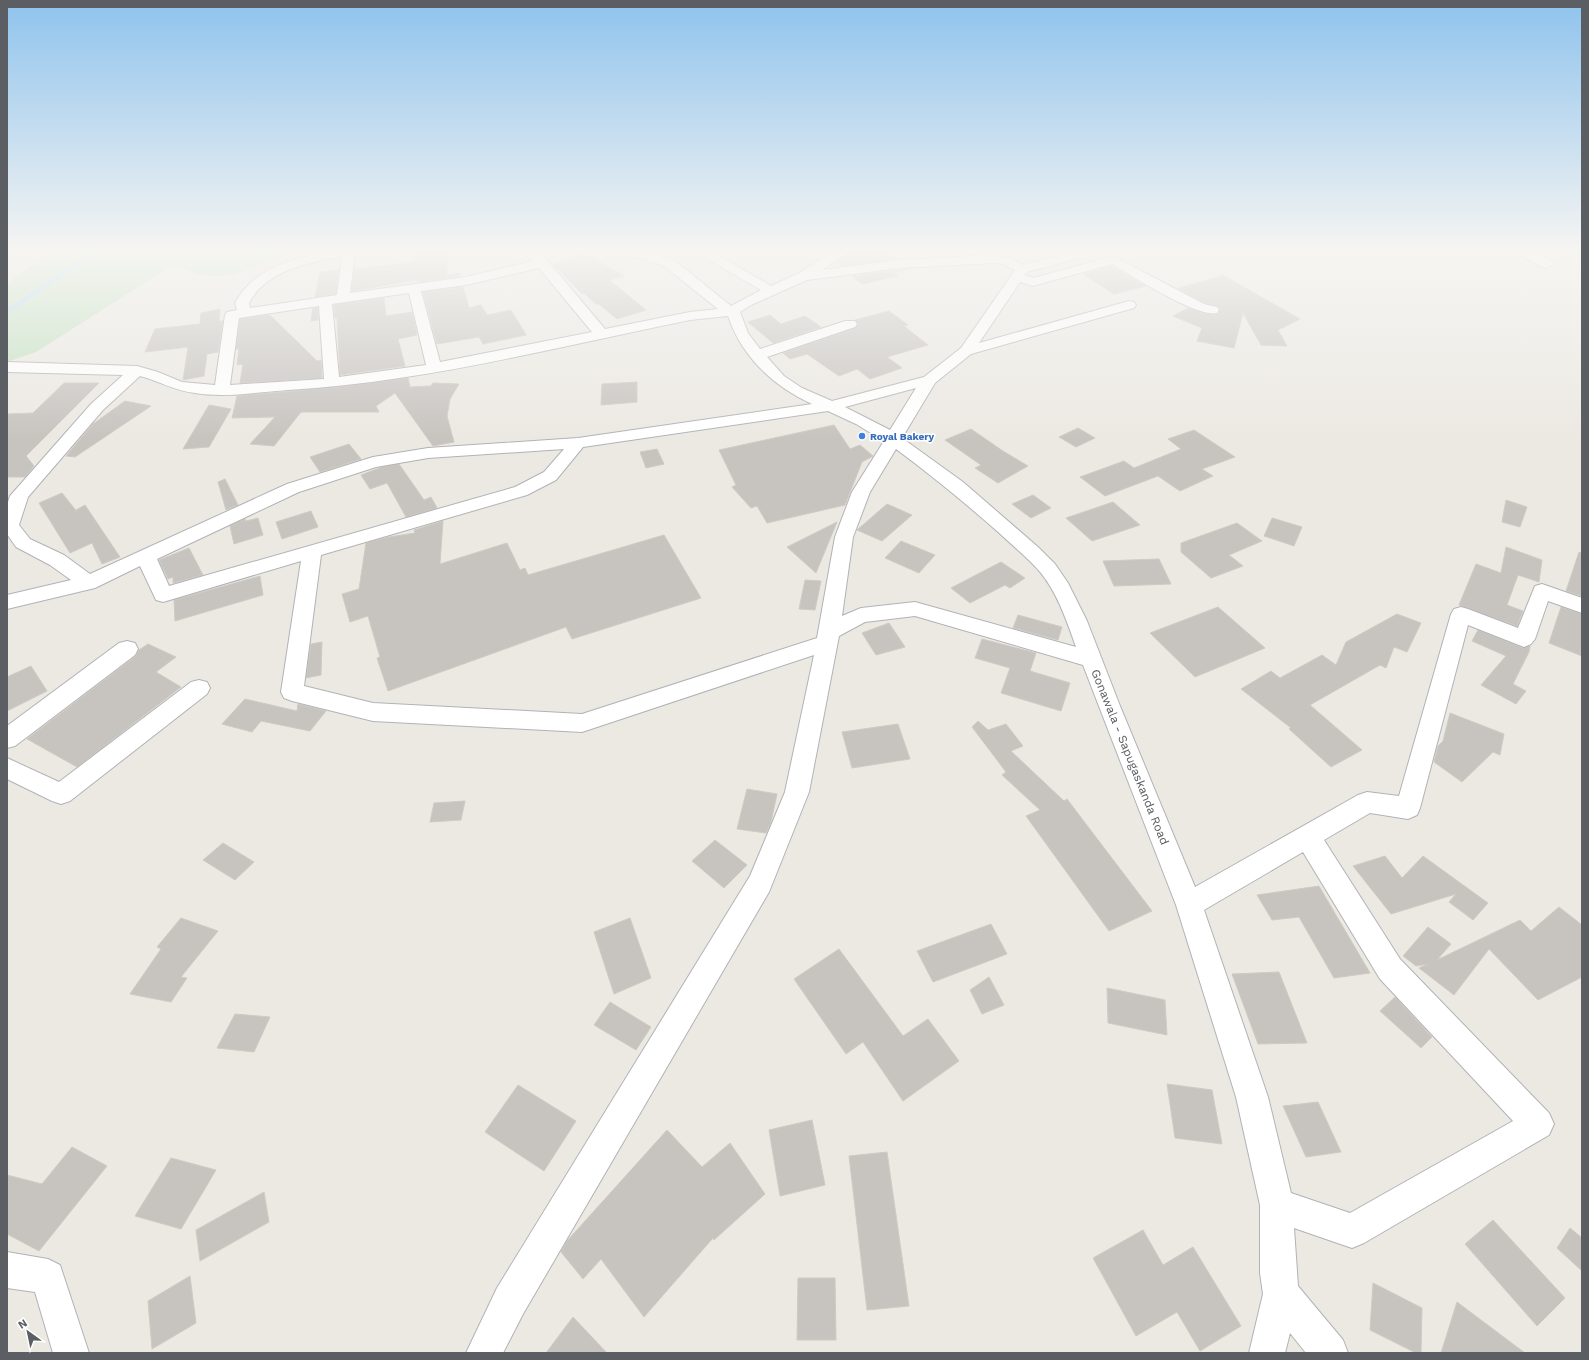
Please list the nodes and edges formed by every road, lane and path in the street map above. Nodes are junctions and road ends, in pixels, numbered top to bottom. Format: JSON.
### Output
{"nodes":[{"id":1,"x":248,"y":312,"type":"edge"},
{"id":2,"x":326,"y":312,"type":"edge"},
{"id":3,"x":420,"y":312,"type":"edge"},
{"id":4,"x":583,"y":312,"type":"edge"},
{"id":5,"x":714,"y":312,"type":"edge"},
{"id":6,"x":732,"y":312,"type":"edge"},
{"id":7,"x":992,"y":312,"type":"edge"},
{"id":8,"x":1103,"y":312,"type":"edge"},
{"id":9,"x":244,"y":313,"type":"joint"},
{"id":10,"x":850,"y":324,"type":"dead end"},
{"id":11,"x":600,"y":333,"type":"junction"},
{"id":12,"x":966,"y":351,"type":"junction"},
{"id":13,"x":757,"y":355,"type":"junction"},
{"id":14,"x":7,"y":367,"type":"edge"},
{"id":15,"x":434,"y":368,"type":"junction"},
{"id":16,"x":137,"y":371,"type":"junction"},
{"id":17,"x":929,"y":380,"type":"junction"},
{"id":18,"x":332,"y":383,"type":"junction"},
{"id":19,"x":222,"y":390,"type":"junction"},
{"id":20,"x":832,"y":406,"type":"junction"},
{"id":21,"x":893,"y":438,"type":"junction"},
{"id":22,"x":578,"y":442,"type":"junction"},
{"id":23,"x":312,"y":553,"type":"junction"},
{"id":24,"x":146,"y":557,"type":"junction"},
{"id":25,"x":88,"y":584,"type":"junction"},
{"id":26,"x":7,"y":602,"type":"edge"},
{"id":27,"x":1582,"y":606,"type":"edge"},
{"id":28,"x":828,"y":637,"type":"junction"},
{"id":29,"x":127,"y":649,"type":"dead end"},
{"id":30,"x":1091,"y":659,"type":"junction"},
{"id":31,"x":198,"y":688,"type":"dead end"},
{"id":32,"x":7,"y":740,"type":"edge"},
{"id":33,"x":7,"y":768,"type":"edge"},
{"id":34,"x":1308,"y":837,"type":"junction"},
{"id":35,"x":1189,"y":905,"type":"junction"},
{"id":36,"x":1277,"y":1205,"type":"junction"},
{"id":37,"x":7,"y":1270,"type":"edge"},
{"id":38,"x":1281,"y":1294,"type":"junction"},
{"id":39,"x":70,"y":1353,"type":"edge"},
{"id":40,"x":484,"y":1353,"type":"edge"},
{"id":41,"x":1267,"y":1353,"type":"edge"},
{"id":42,"x":1330,"y":1353,"type":"edge"}],
"edges":[{"from":1,"to":9,"type":"street"},
{"from":2,"to":18,"type":"street"},
{"from":3,"to":15,"type":"street"},
{"from":4,"to":11,"type":"street"},
{"from":5,"to":11,"type":"street"},
{"from":6,"to":13,"type":"street","name":"Gonawala - Sapugaskanda Road"},
{"from":7,"to":12,"type":"street"},
{"from":8,"to":12,"type":"street"},
{"from":9,"to":19,"type":"street"},
{"from":10,"to":13,"type":"street"},
{"from":11,"to":15,"type":"street"},
{"from":12,"to":17,"type":"street"},
{"from":13,"to":20,"type":"street","name":"Gonawala - Sapugaskanda Road"},
{"from":14,"to":16,"type":"street"},
{"from":15,"to":18,"type":"street"},
{"from":16,"to":19,"type":"street"},
{"from":16,"to":25,"type":"street"},
{"from":17,"to":20,"type":"street"},
{"from":17,"to":21,"type":"street"},
{"from":18,"to":19,"type":"street"},
{"from":20,"to":21,"type":"street","name":"Gonawala - Sapugaskanda Road"},
{"from":20,"to":22,"type":"street"},
{"from":21,"to":28,"type":"street"},
{"from":21,"to":30,"type":"street","name":"Gonawala - Sapugaskanda Road"},
{"from":22,"to":23,"type":"street"},
{"from":22,"to":24,"type":"street"},
{"from":23,"to":24,"type":"street"},
{"from":23,"to":28,"type":"street"},
{"from":24,"to":25,"type":"street"},
{"from":25,"to":26,"type":"street"},
{"from":27,"to":34,"type":"street"},
{"from":28,"to":30,"type":"street"},
{"from":28,"to":40,"type":"street"},
{"from":29,"to":32,"type":"street"},
{"from":30,"to":35,"type":"street","name":"Gonawala - Sapugaskanda Road"},
{"from":31,"to":33,"type":"street"},
{"from":34,"to":35,"type":"street"},
{"from":34,"to":36,"type":"street"},
{"from":35,"to":36,"type":"street","name":"Gonawala - Sapugaskanda Road"},
{"from":36,"to":38,"type":"street","name":"Gonawala - Sapugaskanda Road"},
{"from":37,"to":39,"type":"street"},
{"from":38,"to":41,"type":"street","name":"Gonawala - Sapugaskanda Road"},
{"from":38,"to":42,"type":"street"}]}
